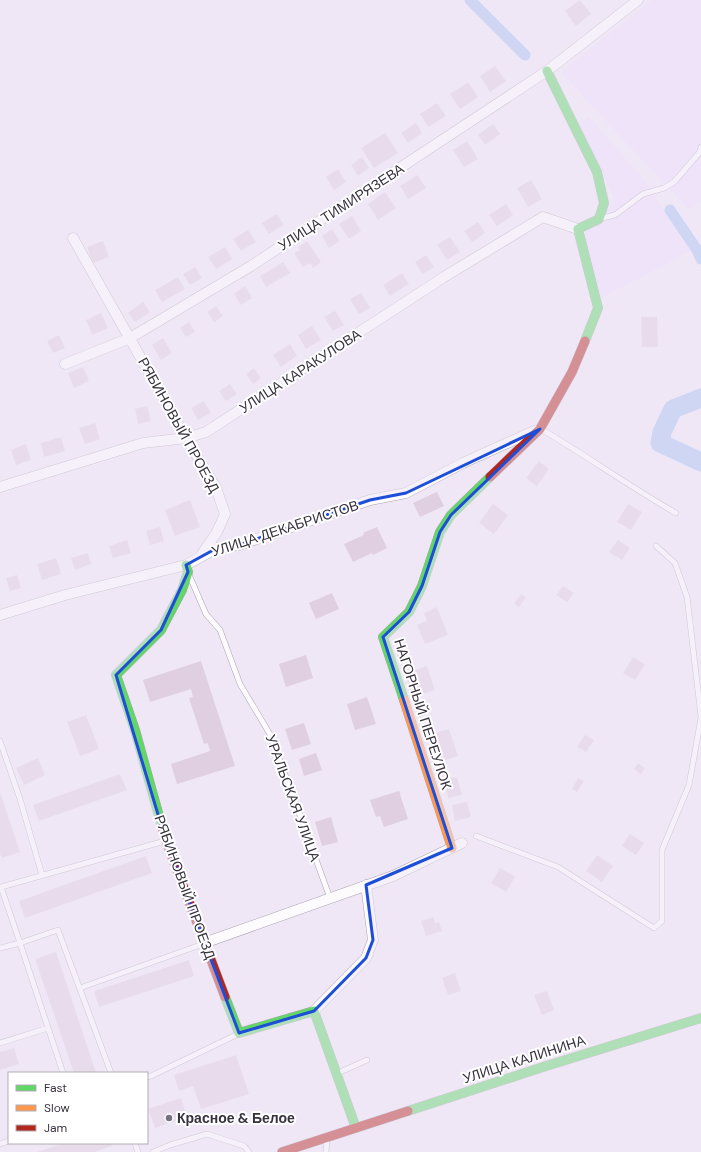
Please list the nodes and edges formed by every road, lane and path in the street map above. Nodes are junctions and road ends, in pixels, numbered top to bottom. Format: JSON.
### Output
{"nodes":[{"id":1,"x":638,"y":0,"type":"edge"},
{"id":2,"x":547,"y":70,"type":"junction"},
{"id":3,"x":701,"y":147,"type":"edge"},
{"id":4,"x":599,"y":219,"type":"junction"},
{"id":5,"x":578,"y":229,"type":"junction"},
{"id":6,"x":73,"y":238,"type":"dead end"},
{"id":7,"x":130,"y":338,"type":"junction"},
{"id":8,"x":65,"y":364,"type":"dead end"},
{"id":9,"x":540,"y":429,"type":"junction"},
{"id":10,"x":186,"y":438,"type":"junction"},
{"id":11,"x":0,"y":488,"type":"edge"},
{"id":12,"x":676,"y":513,"type":"dead end"},
{"id":13,"x":656,"y":546,"type":"dead end"},
{"id":14,"x":202,"y":555,"type":"junction"},
{"id":15,"x":187,"y":568,"type":"junction"},
{"id":16,"x":0,"y":615,"type":"edge"},
{"id":17,"x":701,"y":717,"type":"edge"},
{"id":18,"x":0,"y":741,"type":"edge"},
{"id":19,"x":476,"y":836,"type":"dead end"},
{"id":20,"x":166,"y":841,"type":"junction"},
{"id":21,"x":462,"y":843,"type":"dead end"},
{"id":22,"x":452,"y":848,"type":"junction"},
{"id":23,"x":42,"y":875,"type":"junction"},
{"id":24,"x":366,"y":885,"type":"junction"},
{"id":25,"x":0,"y":887,"type":"edge"},
{"id":26,"x":330,"y":898,"type":"junction"},
{"id":27,"x":20,"y":942,"type":"junction"},
{"id":28,"x":204,"y":943,"type":"junction"},
{"id":29,"x":0,"y":948,"type":"edge"},
{"id":30,"x":80,"y":988,"type":"junction"},
{"id":31,"x":314,"y":1010,"type":"junction"},
{"id":32,"x":701,"y":1018,"type":"edge"},
{"id":33,"x":48,"y":1028,"type":"junction"},
{"id":34,"x":239,"y":1033,"type":"junction"},
{"id":35,"x":0,"y":1043,"type":"edge"},
{"id":36,"x":367,"y":1060,"type":"dead end"},
{"id":37,"x":63,"y":1072,"type":"edge"},
{"id":38,"x":111,"y":1072,"type":"edge"},
{"id":39,"x":337,"y":1074,"type":"junction"},
{"id":40,"x":148,"y":1077,"type":"edge"},
{"id":41,"x":356,"y":1128,"type":"junction"},
{"id":42,"x":327,"y":1137,"type":"junction"},
{"id":43,"x":153,"y":1152,"type":"edge"},
{"id":44,"x":249,"y":1152,"type":"edge"},
{"id":45,"x":282,"y":1152,"type":"edge"},
{"id":46,"x":326,"y":1152,"type":"edge"}],
"edges":[{"from":1,"to":2,"type":"street","name":"УЛИЦА ТИМИРЯЗЕВА"},
{"from":2,"to":4,"type":"street"},
{"from":2,"to":7,"type":"street","name":"УЛИЦА ТИМИРЯЗЕВА"},
{"from":3,"to":4,"type":"lane"},
{"from":4,"to":5,"type":"street"},
{"from":5,"to":9,"type":"street"},
{"from":5,"to":10,"type":"street","name":"УЛИЦА КАРАКУЛОВА"},
{"from":6,"to":7,"type":"street","name":"РЯБИНОВЫЙ ПРОЕЗД"},
{"from":7,"to":8,"type":"street","name":"УЛИЦА ТИМИРЯЗЕВА"},
{"from":7,"to":10,"type":"street","name":"РЯБИНОВЫЙ ПРОЕЗД"},
{"from":9,"to":12,"type":"lane"},
{"from":9,"to":14,"type":"street","name":"УЛИЦА ДЕКАБРИСТОВ"},
{"from":9,"to":22,"type":"street","name":"НАГОРНЫЙ ПЕРЕУЛОК"},
{"from":10,"to":11,"type":"street","name":"УЛИЦА КАРАКУЛОВА"},
{"from":10,"to":14,"type":"street","name":"РЯБИНОВЫЙ ПРОЕЗД"},
{"from":13,"to":17,"type":"lane"},
{"from":14,"to":15,"type":"street","name":"УЛИЦА ДЕКАБРИСТОВ"},
{"from":15,"to":16,"type":"street","name":"УЛИЦА ДЕКАБРИСТОВ"},
{"from":15,"to":20,"type":"street","name":"РЯБИНОВЫЙ ПРОЕЗД"},
{"from":15,"to":26,"type":"lane","name":"УРАЛЬСКАЯ УЛИЦА"},
{"from":17,"to":19,"type":"lane"},
{"from":18,"to":23,"type":"lane"},
{"from":20,"to":23,"type":"lane"},
{"from":20,"to":28,"type":"street","name":"РЯБИНОВЫЙ ПРОЕЗД"},
{"from":21,"to":22,"type":"street"},
{"from":22,"to":24,"type":"street"},
{"from":23,"to":25,"type":"lane"},
{"from":24,"to":26,"type":"street"},
{"from":24,"to":31,"type":"street"},
{"from":25,"to":27,"type":"lane"},
{"from":26,"to":28,"type":"street"},
{"from":27,"to":29,"type":"lane"},
{"from":27,"to":30,"type":"lane"},
{"from":27,"to":33,"type":"lane"},
{"from":28,"to":30,"type":"lane"},
{"from":28,"to":34,"type":"street","name":"РЯБИНОВЫЙ ПРОЕЗД"},
{"from":30,"to":38,"type":"lane"},
{"from":31,"to":34,"type":"street"},
{"from":31,"to":39,"type":"street"},
{"from":32,"to":41,"type":"street","name":"УЛИЦА КАЛИНИНА"},
{"from":33,"to":35,"type":"lane"},
{"from":33,"to":37,"type":"lane"},
{"from":34,"to":40,"type":"lane"},
{"from":36,"to":39,"type":"lane"},
{"from":39,"to":41,"type":"street"},
{"from":41,"to":42,"type":"street","name":"УЛИЦА КАЛИНИНА"},
{"from":42,"to":45,"type":"street","name":"УЛИЦА КАЛИНИНА"},
{"from":42,"to":46,"type":"lane"},
{"from":43,"to":44,"type":"lane"}]}
